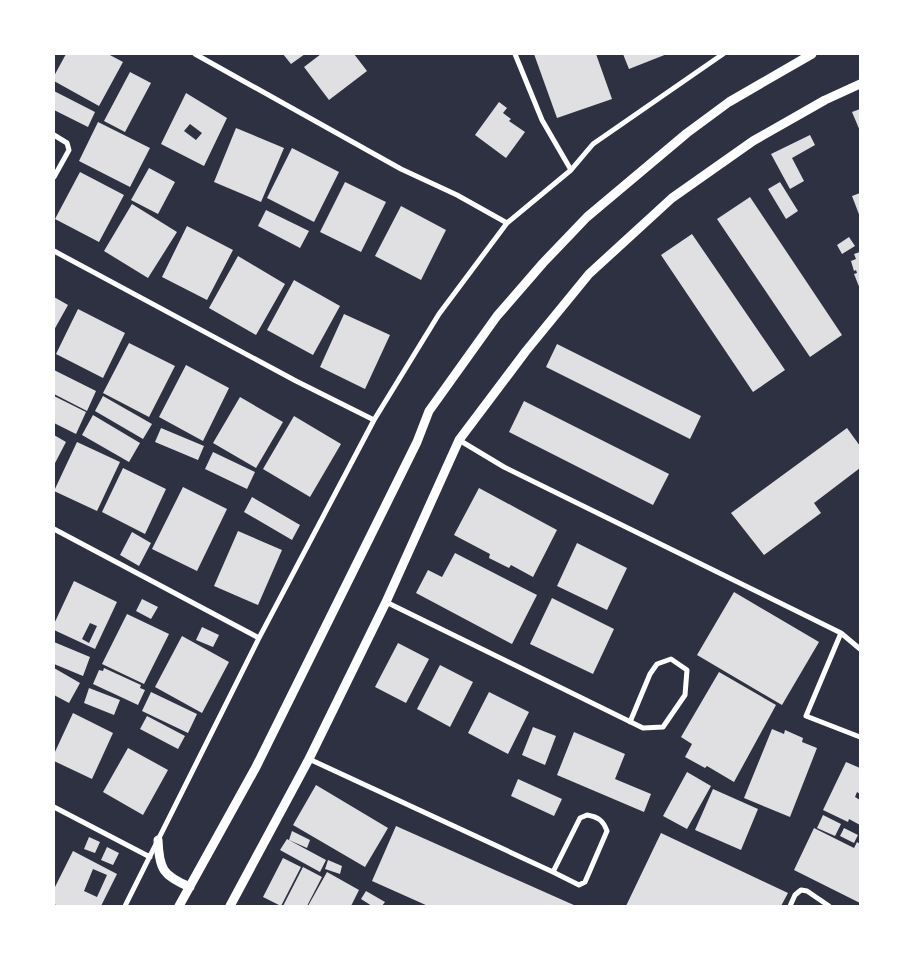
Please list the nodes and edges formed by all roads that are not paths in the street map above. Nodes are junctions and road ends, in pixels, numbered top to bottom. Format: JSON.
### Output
{"nodes":[{"id":1,"x":195,"y":54,"type":"edge"},
{"id":2,"x":515,"y":54,"type":"edge"},
{"id":3,"x":723,"y":54,"type":"edge"},
{"id":4,"x":812,"y":54,"type":"edge"},
{"id":5,"x":714,"y":56,"type":"edge"},
{"id":6,"x":860,"y":84,"type":"edge"},
{"id":7,"x":54,"y":135,"type":"edge"},
{"id":8,"x":571,"y":170,"type":"junction"},
{"id":9,"x":54,"y":177,"type":"edge"},
{"id":10,"x":506,"y":223,"type":"junction"},
{"id":11,"x":54,"y":251,"type":"edge"},
{"id":12,"x":374,"y":420,"type":"junction"},
{"id":13,"x":459,"y":440,"type":"junction"},
{"id":14,"x":54,"y":529,"type":"edge"},
{"id":15,"x":386,"y":602,"type":"junction"},
{"id":16,"x":841,"y":633,"type":"junction"},
{"id":17,"x":259,"y":638,"type":"junction"},
{"id":18,"x":860,"y":649,"type":"edge"},
{"id":19,"x":630,"y":722,"type":"junction"},
{"id":20,"x":860,"y":736,"type":"edge"},
{"id":21,"x":309,"y":759,"type":"junction"},
{"id":22,"x":54,"y":806,"type":"edge"},
{"id":23,"x":158,"y":840,"type":"junction"},
{"id":24,"x":150,"y":857,"type":"junction"},
{"id":25,"x":553,"y":872,"type":"junction"},
{"id":26,"x":190,"y":887,"type":"junction"},
{"id":27,"x":125,"y":906,"type":"edge"},
{"id":28,"x":179,"y":906,"type":"edge"},
{"id":29,"x":230,"y":906,"type":"edge"},
{"id":30,"x":790,"y":906,"type":"edge"},
{"id":31,"x":829,"y":906,"type":"edge"}],
"edges":[{"from":1,"to":10,"type":"street"},
{"from":2,"to":8,"type":"street"},
{"from":3,"to":5,"type":"street"},
{"from":4,"to":26,"type":"street"},
{"from":5,"to":8,"type":"street"},
{"from":6,"to":13,"type":"street"},
{"from":7,"to":9,"type":"street"},
{"from":8,"to":10,"type":"street"},
{"from":10,"to":12,"type":"street"},
{"from":11,"to":12,"type":"street"},
{"from":12,"to":17,"type":"street"},
{"from":13,"to":15,"type":"street"},
{"from":13,"to":16,"type":"street"},
{"from":14,"to":17,"type":"street"},
{"from":15,"to":19,"type":"street"},
{"from":15,"to":21,"type":"street"},
{"from":16,"to":18,"type":"street"},
{"from":16,"to":20,"type":"street"},
{"from":17,"to":23,"type":"street"},
{"from":19,"to":19,"type":"street"},
{"from":21,"to":25,"type":"street"},
{"from":21,"to":29,"type":"street"},
{"from":22,"to":24,"type":"street"},
{"from":23,"to":24,"type":"street"},
{"from":23,"to":26,"type":"street"},
{"from":24,"to":27,"type":"street"},
{"from":25,"to":25,"type":"street"},
{"from":26,"to":28,"type":"street"},
{"from":30,"to":31,"type":"street"}]}
